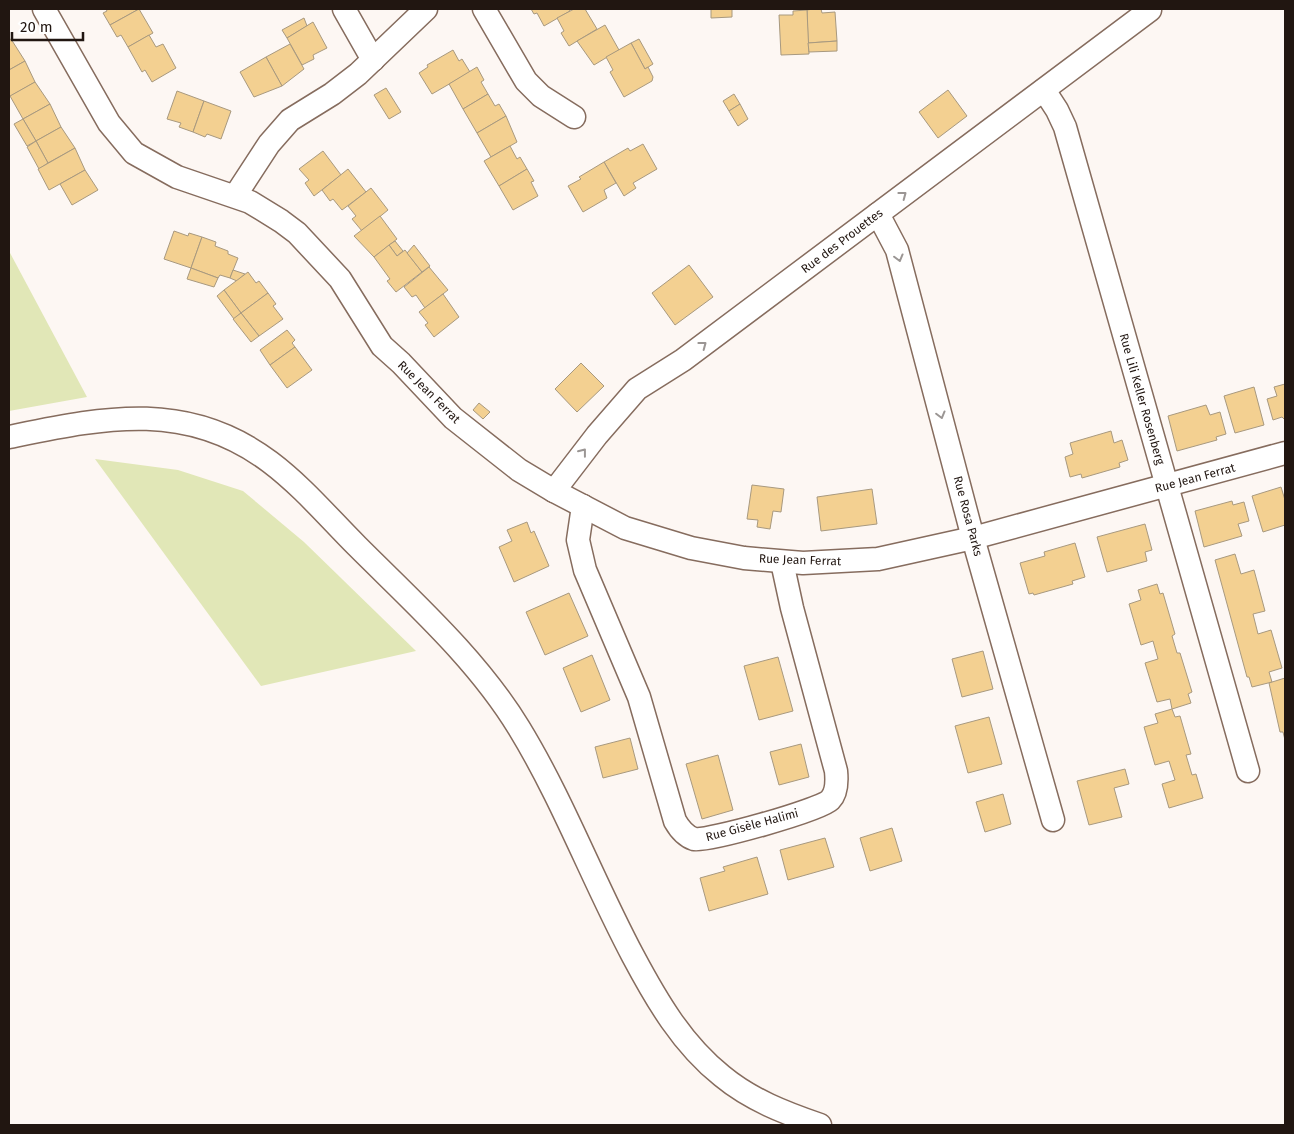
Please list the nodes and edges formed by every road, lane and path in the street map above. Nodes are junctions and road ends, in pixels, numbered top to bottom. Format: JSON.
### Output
{"nodes":[{"id":1,"x":44,"y":9,"type":"edge"},
{"id":2,"x":344,"y":9,"type":"edge"},
{"id":3,"x":426,"y":9,"type":"edge"},
{"id":4,"x":484,"y":9,"type":"edge"},
{"id":5,"x":1150,"y":10,"type":"dead end"},
{"id":6,"x":373,"y":60,"type":"junction"},
{"id":7,"x":1044,"y":90,"type":"junction"},
{"id":8,"x":574,"y":117,"type":"dead end"},
{"id":9,"x":235,"y":196,"type":"junction"},
{"id":10,"x":878,"y":214,"type":"junction"},
{"id":11,"x":9,"y":437,"type":"edge"},
{"id":12,"x":1285,"y":453,"type":"edge"},
{"id":13,"x":1167,"y":486,"type":"junction"},
{"id":14,"x":554,"y":491,"type":"junction"},
{"id":15,"x":583,"y":506,"type":"junction"},
{"id":16,"x":974,"y":538,"type":"junction"},
{"id":17,"x":782,"y":562,"type":"junction"},
{"id":18,"x":1248,"y":770,"type":"dead end"},
{"id":19,"x":1053,"y":820,"type":"dead end"},
{"id":20,"x":820,"y":1125,"type":"edge"}],
"edges":[{"from":1,"to":9,"type":"street","name":"Rue Jean Ferrat"},
{"from":2,"to":6,"type":"street"},
{"from":3,"to":6,"type":"street"},
{"from":4,"to":8,"type":"street"},
{"from":5,"to":7,"type":"street","name":"Rue des Prouettes"},
{"from":6,"to":9,"type":"street"},
{"from":10,"to":7,"type":"street","name":"Rue des Prouettes","one_way":true},
{"from":7,"to":13,"type":"street","name":"Rue Lili Keller Rosenberg"},
{"from":9,"to":14,"type":"street","name":"Rue Jean Ferrat"},
{"from":14,"to":10,"type":"street","name":"Rue des Prouettes","one_way":true},
{"from":10,"to":16,"type":"street","name":"Rue Rosa Parks","one_way":true},
{"from":11,"to":20,"type":"street"},
{"from":12,"to":13,"type":"street","name":"Rue Jean Ferrat"},
{"from":13,"to":16,"type":"street","name":"Rue Jean Ferrat"},
{"from":13,"to":18,"type":"street","name":"Rue Lili Keller Rosenberg"},
{"from":14,"to":15,"type":"street","name":"Rue Jean Ferrat"},
{"from":15,"to":17,"type":"street","name":"Rue Jean Ferrat"},
{"from":15,"to":17,"type":"street","name":"Rue Gisèle Halimi"},
{"from":16,"to":17,"type":"street","name":"Rue Jean Ferrat"},
{"from":16,"to":19,"type":"street","name":"Rue Rosa Parks"}]}
